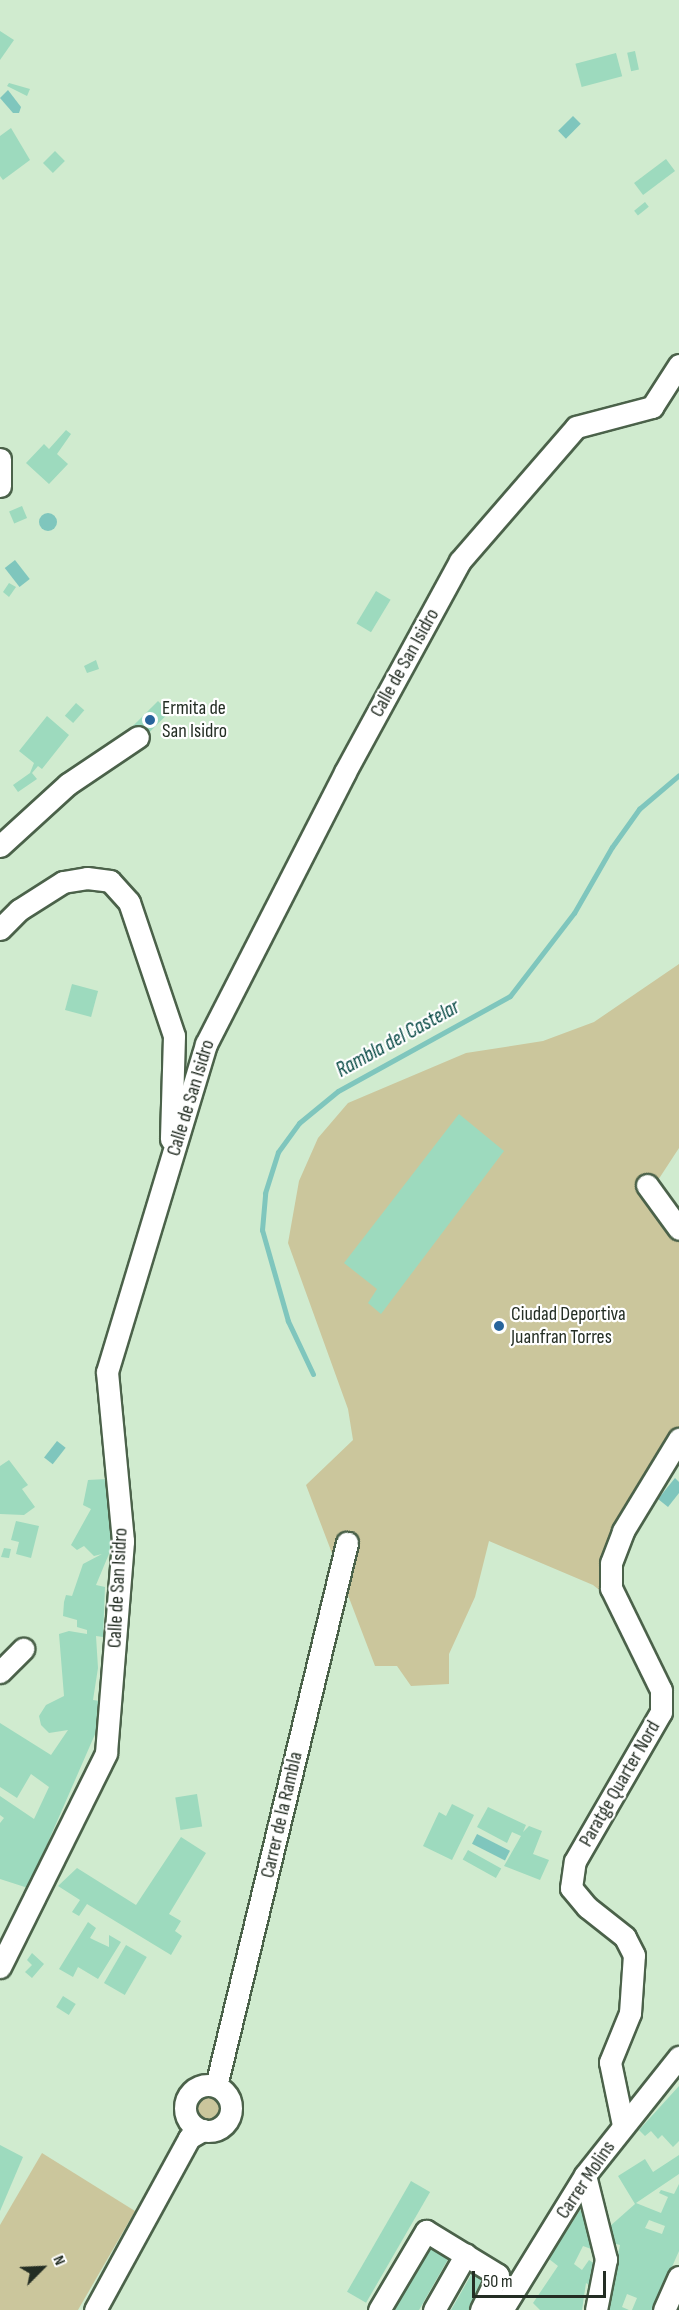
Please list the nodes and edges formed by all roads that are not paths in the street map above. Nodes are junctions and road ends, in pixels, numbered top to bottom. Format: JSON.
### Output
{"nodes":[{"id":1,"x":679,"y":365,"type":"edge"},
{"id":2,"x":0,"y":459,"type":"edge"},
{"id":3,"x":0,"y":486,"type":"edge"},
{"id":4,"x":138,"y":737,"type":"dead end"},
{"id":5,"x":0,"y":846,"type":"edge"},
{"id":6,"x":0,"y":929,"type":"edge"},
{"id":7,"x":170,"y":1169,"type":"junction"},
{"id":8,"x":647,"y":1185,"type":"dead end"},
{"id":9,"x":679,"y":1229,"type":"edge"},
{"id":10,"x":679,"y":1439,"type":"edge"},
{"id":11,"x":347,"y":1543,"type":"dead end"},
{"id":12,"x":23,"y":1650,"type":"dead end"},
{"id":13,"x":0,"y":1672,"type":"edge"},
{"id":14,"x":0,"y":1967,"type":"edge"},
{"id":15,"x":679,"y":2057,"type":"edge"},
{"id":16,"x":216,"y":2086,"type":"junction"},
{"id":17,"x":623,"y":2125,"type":"junction"},
{"id":18,"x":193,"y":2129,"type":"junction"},
{"id":19,"x":585,"y":2175,"type":"junction"},
{"id":20,"x":466,"y":2254,"type":"junction"},
{"id":21,"x":679,"y":2277,"type":"edge"},
{"id":22,"x":95,"y":2310,"type":"edge"},
{"id":23,"x":379,"y":2310,"type":"edge"},
{"id":24,"x":434,"y":2310,"type":"edge"},
{"id":25,"x":481,"y":2310,"type":"edge"},
{"id":26,"x":502,"y":2310,"type":"edge"},
{"id":27,"x":596,"y":2310,"type":"edge"},
{"id":28,"x":664,"y":2310,"type":"edge"}],
"edges":[{"from":1,"to":7,"type":"street","name":"Calle de San Isidro"},
{"from":2,"to":3,"type":"street"},
{"from":4,"to":5,"type":"street"},
{"from":6,"to":7,"type":"street"},
{"from":7,"to":14,"type":"street","name":"Calle de San Isidro"},
{"from":8,"to":9,"type":"street"},
{"from":10,"to":17,"type":"street","name":"Paratge Quarter Nord"},
{"from":11,"to":16,"type":"street","name":"Carrer de la Rambla"},
{"from":12,"to":13,"type":"street"},
{"from":15,"to":17,"type":"street","name":"Carrer Molins"},
{"from":16,"to":18,"type":"street"},
{"from":16,"to":18,"type":"street"},
{"from":17,"to":19,"type":"street","name":"Carrer Molins"},
{"from":18,"to":22,"type":"street"},
{"from":19,"to":26,"type":"street","name":"Carrer Molins"},
{"from":19,"to":27,"type":"street"},
{"from":20,"to":23,"type":"street"},
{"from":20,"to":24,"type":"street"},
{"from":20,"to":25,"type":"street"},
{"from":21,"to":28,"type":"street"}]}
